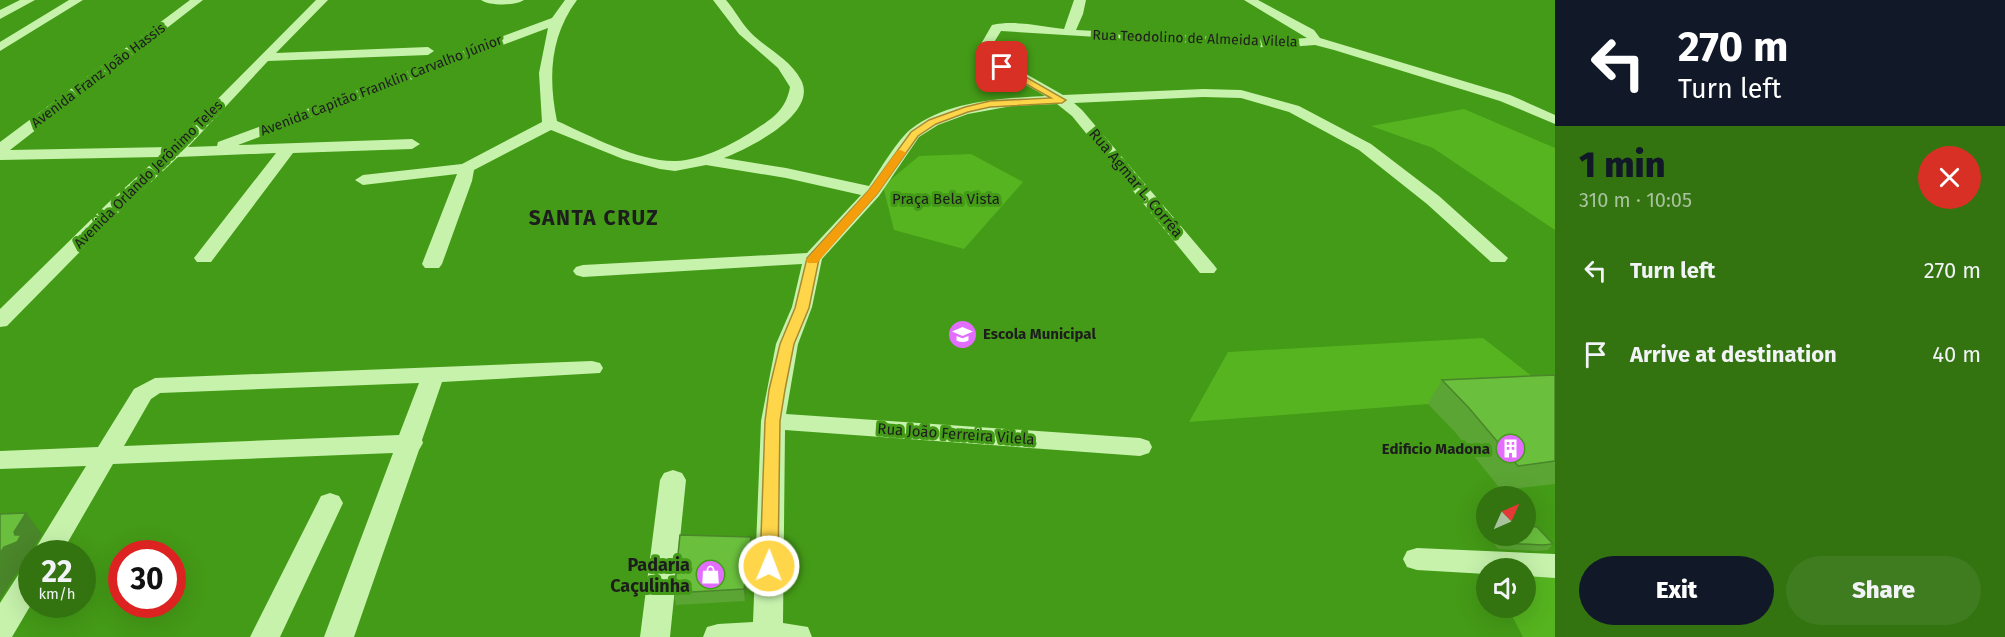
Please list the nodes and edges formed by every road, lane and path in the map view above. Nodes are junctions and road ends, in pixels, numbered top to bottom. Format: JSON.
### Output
{"nodes":[{"id":1,"x":28,"y":0,"type":"edge"},
{"id":2,"x":77,"y":0,"type":"edge"},
{"id":3,"x":197,"y":0,"type":"edge"},
{"id":4,"x":322,"y":0,"type":"edge"},
{"id":5,"x":487,"y":0,"type":"edge"},
{"id":6,"x":518,"y":0,"type":"edge"},
{"id":7,"x":571,"y":0,"type":"edge"},
{"id":8,"x":719,"y":0,"type":"edge"},
{"id":9,"x":1080,"y":0,"type":"edge"},
{"id":10,"x":1250,"y":0,"type":"edge"},
{"id":11,"x":0,"y":15,"type":"edge"},
{"id":12,"x":555,"y":21,"type":"junction"},
{"id":13,"x":1068,"y":33,"type":"junction"},
{"id":14,"x":508,"y":37,"type":"junction"},
{"id":15,"x":1315,"y":40,"type":"junction"},
{"id":16,"x":549,"y":43,"type":"junction"},
{"id":17,"x":0,"y":47,"type":"edge"},
{"id":18,"x":428,"y":51,"type":"dead end"},
{"id":19,"x":264,"y":57,"type":"junction"},
{"id":20,"x":1062,"y":100,"type":"junction"},
{"id":21,"x":1555,"y":120,"type":"edge"},
{"id":22,"x":550,"y":124,"type":"junction"},
{"id":23,"x":412,"y":144,"type":"dead end"},
{"id":24,"x":288,"y":148,"type":"junction"},
{"id":25,"x":208,"y":151,"type":"junction"},
{"id":26,"x":0,"y":152,"type":"edge"},
{"id":27,"x":174,"y":152,"type":"junction"},
{"id":28,"x":711,"y":159,"type":"junction"},
{"id":29,"x":466,"y":168,"type":"junction"},
{"id":30,"x":363,"y":180,"type":"dead end"},
{"id":31,"x":873,"y":192,"type":"junction"},
{"id":32,"x":204,"y":258,"type":"dead end"},
{"id":33,"x":813,"y":258,"type":"junction"},
{"id":34,"x":1498,"y":258,"type":"dead end"},
{"id":35,"x":432,"y":264,"type":"dead end"},
{"id":36,"x":1207,"y":269,"type":"dead end"},
{"id":37,"x":583,"y":271,"type":"dead end"},
{"id":38,"x":0,"y":321,"type":"edge"},
{"id":39,"x":592,"y":368,"type":"dead end"},
{"id":40,"x":433,"y":375,"type":"junction"},
{"id":41,"x":773,"y":421,"type":"junction"},
{"id":42,"x":411,"y":443,"type":"junction"},
{"id":43,"x":1140,"y":447,"type":"dead end"},
{"id":44,"x":105,"y":454,"type":"junction"},
{"id":45,"x":0,"y":460,"type":"edge"},
{"id":46,"x":673,"y":480,"type":"dead end"},
{"id":47,"x":330,"y":503,"type":"dead end"},
{"id":48,"x":54,"y":540,"type":"edge"},
{"id":49,"x":1417,"y":559,"type":"dead end"},
{"id":50,"x":1555,"y":566,"type":"edge"},
{"id":51,"x":18,"y":600,"type":"edge"},
{"id":52,"x":0,"y":629,"type":"edge"},
{"id":53,"x":782,"y":636,"type":"edge"},
{"id":54,"x":266,"y":637,"type":"edge"},
{"id":55,"x":339,"y":637,"type":"edge"},
{"id":56,"x":655,"y":637,"type":"edge"},
{"id":57,"x":718,"y":637,"type":"edge"}],
"edges":[{"from":1,"to":11,"type":"street"},
{"from":2,"to":17,"type":"street"},
{"from":3,"to":26,"type":"street","name":"Avenida Franz João Hassis"},
{"from":4,"to":19,"type":"street","name":"Avenida Orlando Jerônimo Teles"},
{"from":5,"to":6,"type":"street"},
{"from":7,"to":12,"type":"street"},
{"from":8,"to":28,"type":"street"},
{"from":9,"to":13,"type":"street","name":"Rua Teodolino de Almeida Vilela"},
{"from":10,"to":15,"type":"street","name":"Rua Teodolino de Almeida Vilela"},
{"from":12,"to":14,"type":"street","name":"Avenida Capitão Franklin Carvalho Júnior"},
{"from":12,"to":16,"type":"street"},
{"from":13,"to":15,"type":"street","name":"Rua Teodolino de Almeida Vilela"},
{"from":13,"to":20,"type":"street","name":"Rua Teodolino de Almeida Vilela"},
{"from":14,"to":16,"type":"street"},
{"from":14,"to":25,"type":"street","name":"Avenida Capitão Franklin Carvalho Júnior"},
{"from":15,"to":21,"type":"street"},
{"from":16,"to":22,"type":"street"},
{"from":18,"to":19,"type":"street"},
{"from":19,"to":27,"type":"street","name":"Avenida Orlando Jerônimo Teles"},
{"from":20,"to":31,"type":"street"},
{"from":20,"to":34,"type":"street"},
{"from":20,"to":36,"type":"street","name":"Rua Agmar L. Corrêa"},
{"from":22,"to":28,"type":"street"},
{"from":22,"to":29,"type":"street"},
{"from":23,"to":24,"type":"street"},
{"from":24,"to":25,"type":"street"},
{"from":24,"to":32,"type":"street"},
{"from":25,"to":27,"type":"street"},
{"from":26,"to":27,"type":"street"},
{"from":27,"to":38,"type":"street","name":"Avenida Orlando Jerônimo Teles"},
{"from":28,"to":31,"type":"street"},
{"from":29,"to":30,"type":"street"},
{"from":29,"to":35,"type":"street"},
{"from":31,"to":33,"type":"street"},
{"from":33,"to":37,"type":"street"},
{"from":33,"to":41,"type":"street"},
{"from":39,"to":40,"type":"street"},
{"from":40,"to":42,"type":"street"},
{"from":40,"to":44,"type":"street"},
{"from":41,"to":43,"type":"street","name":"Rua João Ferreira Vilela"},
{"from":41,"to":53,"type":"street"},
{"from":42,"to":44,"type":"street"},
{"from":42,"to":55,"type":"street"},
{"from":44,"to":45,"type":"street"},
{"from":44,"to":48,"type":"street"},
{"from":46,"to":56,"type":"street"},
{"from":47,"to":54,"type":"street"},
{"from":49,"to":50,"type":"street"},
{"from":51,"to":52,"type":"street"},
{"from":53,"to":57,"type":"street"}]}
